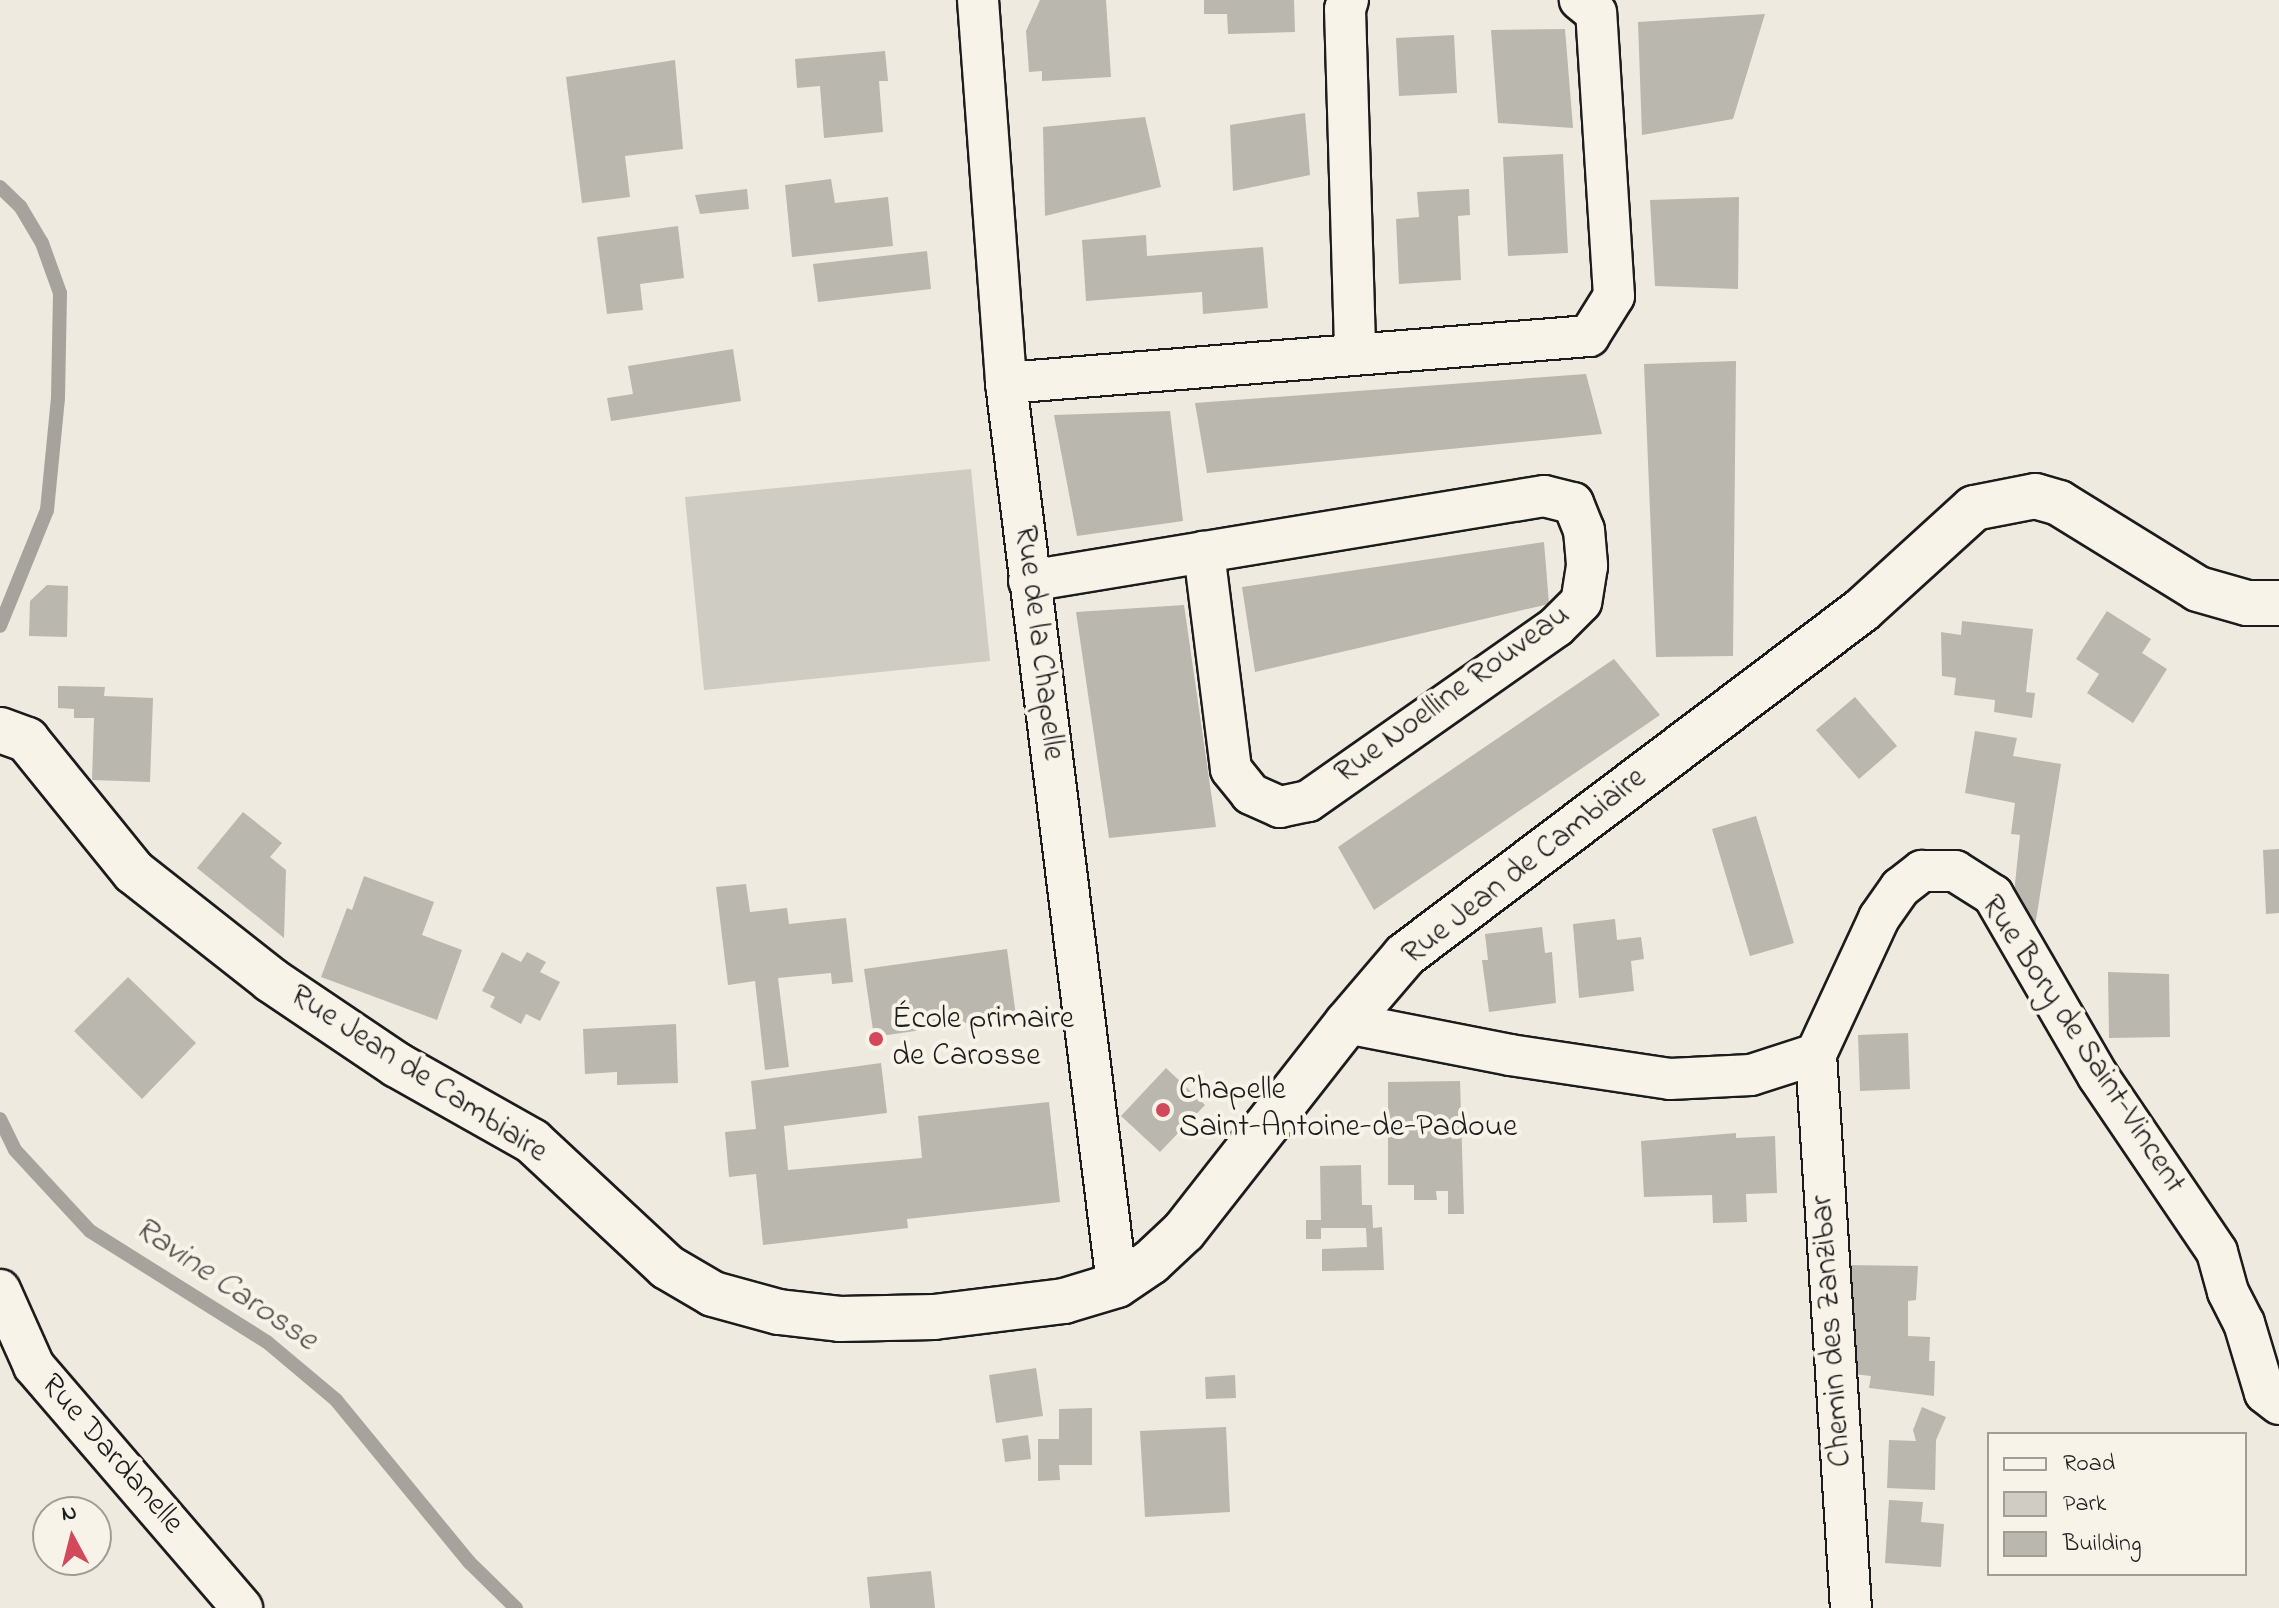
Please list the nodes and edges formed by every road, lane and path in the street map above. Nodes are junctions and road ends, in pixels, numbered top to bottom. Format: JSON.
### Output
{"nodes":[{"id":1,"x":978,"y":0,"type":"edge"},
{"id":2,"x":1348,"y":0,"type":"edge"},
{"id":3,"x":1580,"y":0,"type":"edge"},
{"id":4,"x":1355,"y":355,"type":"junction"},
{"id":5,"x":1006,"y":383,"type":"junction"},
{"id":6,"x":1204,"y":552,"type":"junction"},
{"id":7,"x":1029,"y":581,"type":"junction"},
{"id":8,"x":2279,"y":603,"type":"edge"},
{"id":9,"x":0,"y":730,"type":"edge"},
{"id":10,"x":1347,"y":1023,"type":"junction"},
{"id":11,"x":1816,"y":1054,"type":"junction"},
{"id":12,"x":1117,"y":1285,"type":"junction"},
{"id":13,"x":0,"y":1290,"type":"edge"},
{"id":14,"x":2279,"y":1404,"type":"edge"},
{"id":15,"x":242,"y":1608,"type":"edge"},
{"id":16,"x":1851,"y":1608,"type":"edge"}],
"edges":[{"from":1,"to":5,"type":"street","name":"Rue de la Chapelle"},
{"from":2,"to":4,"type":"street"},
{"from":3,"to":4,"type":"street"},
{"from":4,"to":5,"type":"street"},
{"from":5,"to":7,"type":"street","name":"Rue de la Chapelle"},
{"from":6,"to":6,"type":"street","name":"Rue Noelline Rouveau"},
{"from":6,"to":7,"type":"street","name":"Rue Noelline Rouveau"},
{"from":7,"to":12,"type":"street","name":"Rue de la Chapelle"},
{"from":8,"to":10,"type":"main road","name":"Rue Jean de Cambiaire"},
{"from":9,"to":12,"type":"main road","name":"Rue Jean de Cambiaire"},
{"from":10,"to":11,"type":"street"},
{"from":10,"to":12,"type":"main road","name":"Rue Jean de Cambiaire"},
{"from":11,"to":14,"type":"street","name":"Rue Bory de Saint-Vincent"},
{"from":11,"to":16,"type":"street","name":"Chemin des Zanzibar"},
{"from":13,"to":15,"type":"street","name":"Rue Dardanelle"}]}
